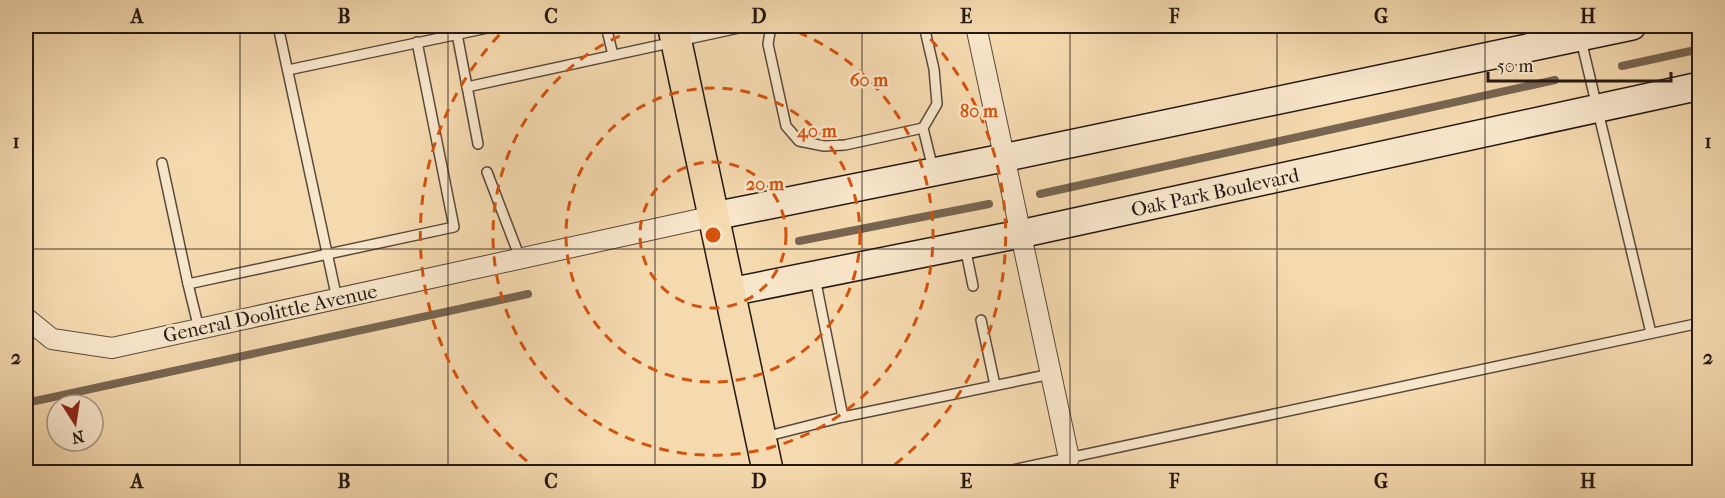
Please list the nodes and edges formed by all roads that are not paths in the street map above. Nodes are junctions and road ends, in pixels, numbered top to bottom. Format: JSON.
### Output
{"nodes":[{"id":1,"x":278,"y":26,"type":"edge"},
{"id":2,"x":497,"y":26,"type":"edge"},
{"id":3,"x":606,"y":26,"type":"edge"},
{"id":4,"x":748,"y":26,"type":"edge"},
{"id":5,"x":771,"y":26,"type":"edge"},
{"id":6,"x":924,"y":26,"type":"edge"},
{"id":7,"x":976,"y":26,"type":"edge"},
{"id":8,"x":1632,"y":26,"type":"edge"},
{"id":9,"x":1579,"y":31,"type":"edge"},
{"id":10,"x":674,"y":33,"type":"edge"},
{"id":11,"x":457,"y":34,"type":"junction"},
{"id":12,"x":417,"y":42,"type":"junction"},
{"id":13,"x":613,"y":55,"type":"junction"},
{"id":14,"x":288,"y":70,"type":"junction"},
{"id":15,"x":1700,"y":86,"type":"edge"},
{"id":16,"x":467,"y":87,"type":"junction"},
{"id":17,"x":1598,"y":108,"type":"junction"},
{"id":18,"x":924,"y":128,"type":"junction"},
{"id":19,"x":478,"y":144,"type":"dead end"},
{"id":20,"x":1003,"y":158,"type":"junction"},
{"id":21,"x":162,"y":163,"type":"dead end"},
{"id":22,"x":487,"y":172,"type":"dead end"},
{"id":23,"x":934,"y":172,"type":"junction"},
{"id":24,"x":714,"y":216,"type":"junction"},
{"id":25,"x":1020,"y":234,"type":"junction"},
{"id":26,"x":965,"y":245,"type":"junction"},
{"id":27,"x":327,"y":254,"type":"junction"},
{"id":28,"x":520,"y":258,"type":"junction"},
{"id":29,"x":814,"y":275,"type":"junction"},
{"id":30,"x":188,"y":284,"type":"junction"},
{"id":31,"x":973,"y":286,"type":"dead end"},
{"id":32,"x":729,"y":292,"type":"junction"},
{"id":33,"x":337,"y":299,"type":"junction"},
{"id":34,"x":26,"y":318,"type":"edge"},
{"id":35,"x":981,"y":320,"type":"dead end"},
{"id":36,"x":1700,"y":323,"type":"edge"},
{"id":37,"x":199,"y":329,"type":"junction"},
{"id":38,"x":1651,"y":333,"type":"junction"},
{"id":39,"x":1051,"y":374,"type":"junction"},
{"id":40,"x":995,"y":385,"type":"junction"},
{"id":41,"x":843,"y":417,"type":"junction"},
{"id":42,"x":761,"y":437,"type":"junction"},
{"id":43,"x":1069,"y":458,"type":"junction"},
{"id":44,"x":768,"y":472,"type":"edge"},
{"id":45,"x":1004,"y":472,"type":"edge"}],
"edges":[{"from":1,"to":14,"type":"lane"},
{"from":2,"to":11,"type":"lane"},
{"from":3,"to":13,"type":"lane"},
{"from":4,"to":10,"type":"lane"},
{"from":5,"to":18,"type":"lane"},
{"from":6,"to":18,"type":"lane"},
{"from":7,"to":20,"type":"street"},
{"from":8,"to":9,"type":"street"},
{"from":9,"to":17,"type":"lane"},
{"from":9,"to":20,"type":"street"},
{"from":10,"to":13,"type":"lane"},
{"from":10,"to":24,"type":"main road"},
{"from":11,"to":12,"type":"lane"},
{"from":11,"to":16,"type":"lane"},
{"from":12,"to":14,"type":"lane"},
{"from":12,"to":27,"type":"lane"},
{"from":13,"to":16,"type":"lane"},
{"from":14,"to":27,"type":"lane"},
{"from":15,"to":17,"type":"street","name":"Oak Park Boulevard"},
{"from":16,"to":19,"type":"lane"},
{"from":17,"to":25,"type":"street","name":"Oak Park Boulevard"},
{"from":17,"to":38,"type":"lane"},
{"from":18,"to":23,"type":"lane"},
{"from":20,"to":23,"type":"street"},
{"from":20,"to":25,"type":"street"},
{"from":21,"to":30,"type":"lane"},
{"from":22,"to":28,"type":"lane"},
{"from":23,"to":24,"type":"street"},
{"from":24,"to":28,"type":"street","name":"General Doolittle Avenue"},
{"from":24,"to":32,"type":"main road"},
{"from":25,"to":26,"type":"street","name":"Oak Park Boulevard"},
{"from":25,"to":39,"type":"street"},
{"from":26,"to":29,"type":"street","name":"Oak Park Boulevard"},
{"from":26,"to":31,"type":"lane"},
{"from":27,"to":30,"type":"lane"},
{"from":27,"to":33,"type":"lane"},
{"from":28,"to":33,"type":"street","name":"General Doolittle Avenue"},
{"from":29,"to":32,"type":"street","name":"Oak Park Boulevard"},
{"from":29,"to":41,"type":"lane"},
{"from":30,"to":37,"type":"lane"},
{"from":32,"to":42,"type":"main road"},
{"from":33,"to":37,"type":"street","name":"General Doolittle Avenue"},
{"from":34,"to":37,"type":"street","name":"General Doolittle Avenue"},
{"from":35,"to":40,"type":"lane"},
{"from":36,"to":38,"type":"lane"},
{"from":38,"to":43,"type":"lane"},
{"from":39,"to":40,"type":"lane"},
{"from":39,"to":43,"type":"street"},
{"from":40,"to":41,"type":"lane"},
{"from":41,"to":42,"type":"lane"},
{"from":42,"to":44,"type":"main road"},
{"from":43,"to":45,"type":"lane"}]}
